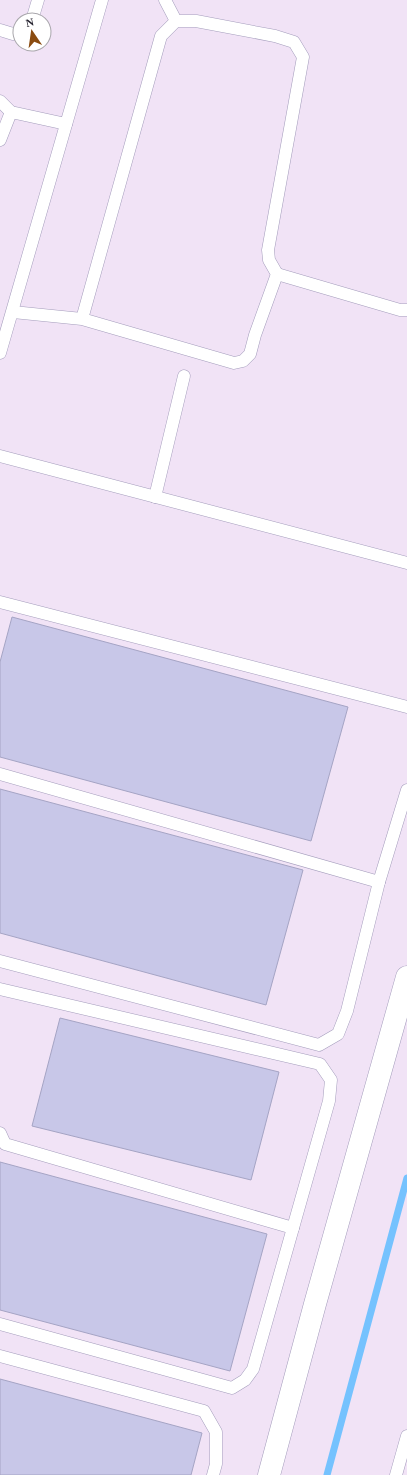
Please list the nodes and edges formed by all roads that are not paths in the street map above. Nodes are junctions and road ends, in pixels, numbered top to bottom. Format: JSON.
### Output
{"nodes":[{"id":1,"x":38,"y":0,"type":"edge"},
{"id":2,"x":102,"y":0,"type":"edge"},
{"id":3,"x":165,"y":0,"type":"edge"},
{"id":4,"x":34,"y":12,"type":"edge"},
{"id":5,"x":176,"y":21,"type":"junction"},
{"id":6,"x":0,"y":30,"type":"edge"},
{"id":7,"x":12,"y":34,"type":"edge"},
{"id":8,"x":0,"y":101,"type":"edge"},
{"id":9,"x":11,"y":112,"type":"junction"},
{"id":10,"x":66,"y":124,"type":"junction"},
{"id":11,"x":0,"y":140,"type":"edge"},
{"id":12,"x":276,"y":274,"type":"junction"},
{"id":13,"x":407,"y":310,"type":"edge"},
{"id":14,"x":13,"y":312,"type":"junction"},
{"id":15,"x":82,"y":319,"type":"junction"},
{"id":16,"x":0,"y":353,"type":"edge"},
{"id":17,"x":184,"y":376,"type":"dead end"},
{"id":18,"x":0,"y":456,"type":"edge"},
{"id":19,"x":155,"y":497,"type":"junction"},
{"id":20,"x":407,"y":563,"type":"edge"},
{"id":21,"x":0,"y":602,"type":"edge"},
{"id":22,"x":407,"y":707,"type":"edge"},
{"id":23,"x":0,"y":774,"type":"edge"},
{"id":24,"x":407,"y":790,"type":"edge"},
{"id":25,"x":379,"y":882,"type":"junction"},
{"id":26,"x":0,"y":961,"type":"edge"},
{"id":27,"x":407,"y":977,"type":"edge"},
{"id":28,"x":0,"y":989,"type":"edge"},
{"id":29,"x":0,"y":1132,"type":"edge"},
{"id":30,"x":293,"y":1228,"type":"junction"},
{"id":31,"x":0,"y":1324,"type":"edge"},
{"id":32,"x":0,"y":1356,"type":"edge"},
{"id":33,"x":407,"y":1436,"type":"edge"},
{"id":34,"x":213,"y":1475,"type":"edge"},
{"id":35,"x":269,"y":1475,"type":"edge"},
{"id":36,"x":396,"y":1475,"type":"edge"}],
"edges":[{"from":1,"to":4,"type":"lane"},
{"from":2,"to":10,"type":"lane"},
{"from":3,"to":5,"type":"lane"},
{"from":5,"to":12,"type":"lane"},
{"from":5,"to":15,"type":"lane"},
{"from":6,"to":7,"type":"lane"},
{"from":8,"to":9,"type":"lane"},
{"from":9,"to":10,"type":"lane"},
{"from":9,"to":11,"type":"lane"},
{"from":10,"to":14,"type":"lane"},
{"from":12,"to":13,"type":"lane"},
{"from":12,"to":15,"type":"lane"},
{"from":14,"to":15,"type":"lane"},
{"from":14,"to":16,"type":"lane"},
{"from":17,"to":19,"type":"lane"},
{"from":18,"to":19,"type":"lane"},
{"from":19,"to":20,"type":"lane"},
{"from":21,"to":22,"type":"lane"},
{"from":23,"to":25,"type":"lane"},
{"from":24,"to":25,"type":"lane"},
{"from":25,"to":26,"type":"lane"},
{"from":27,"to":35,"type":"street"},
{"from":28,"to":30,"type":"lane"},
{"from":29,"to":30,"type":"lane"},
{"from":30,"to":31,"type":"lane"},
{"from":32,"to":34,"type":"lane"},
{"from":33,"to":36,"type":"lane"}]}
